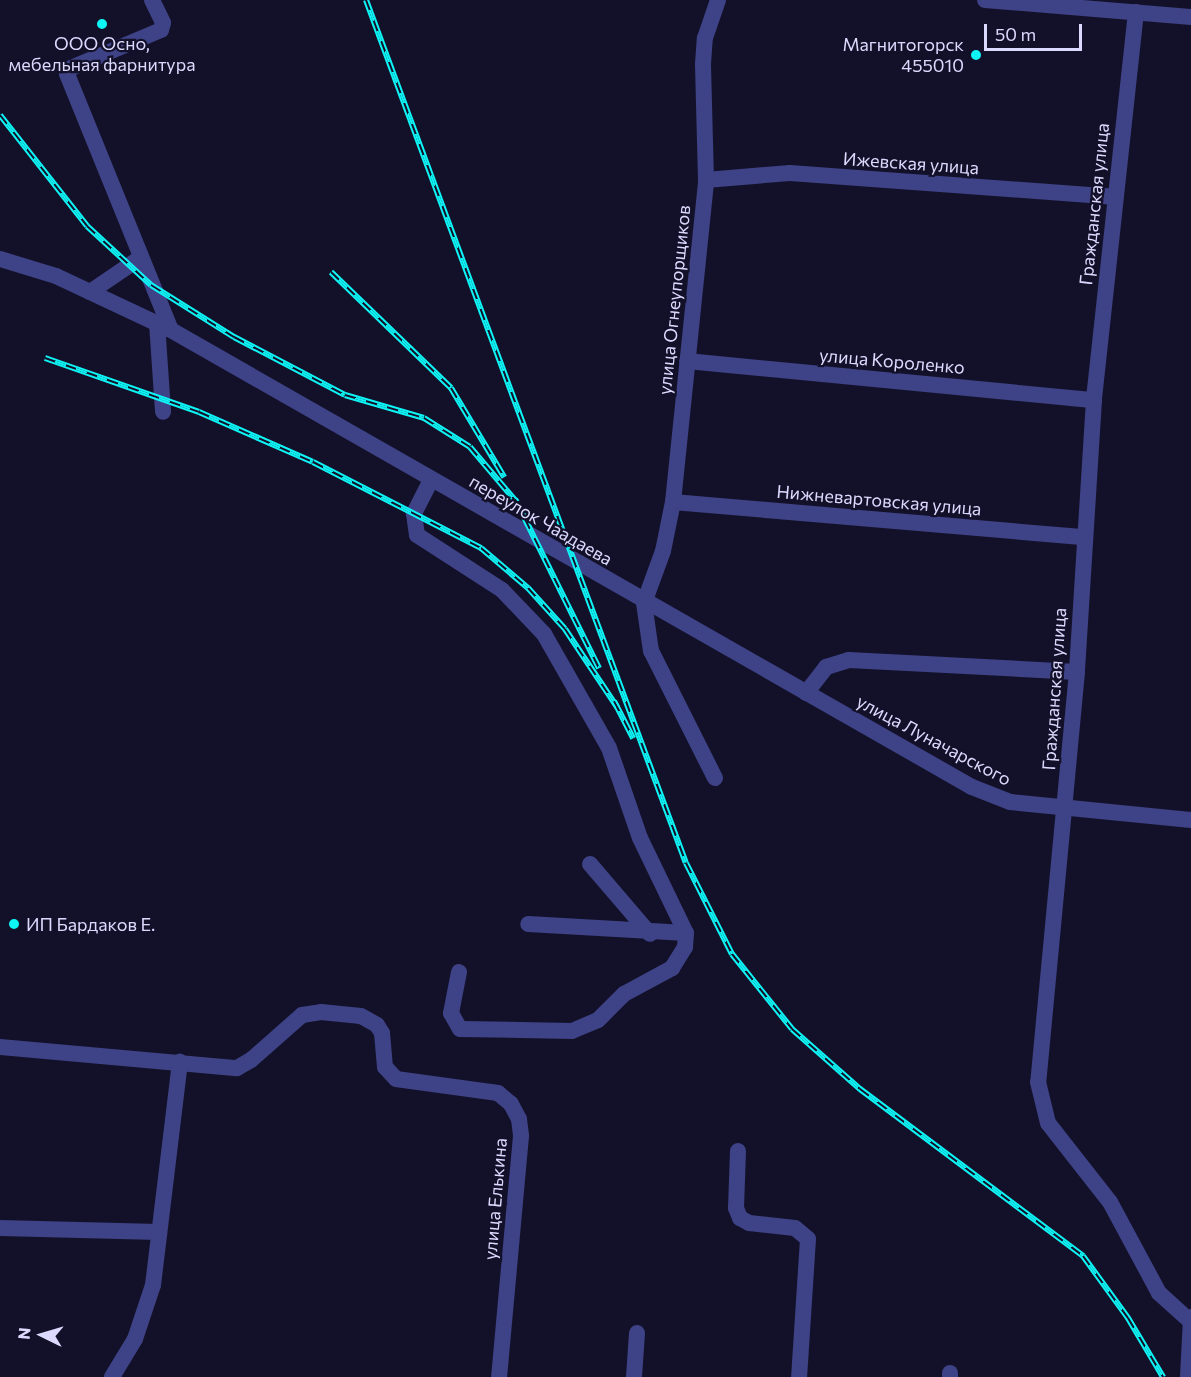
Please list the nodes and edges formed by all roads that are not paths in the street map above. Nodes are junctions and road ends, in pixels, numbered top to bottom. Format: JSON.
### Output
{"nodes":[{"id":1,"x":152,"y":0,"type":"edge"},
{"id":2,"x":718,"y":0,"type":"edge"},
{"id":3,"x":985,"y":0,"type":"edge"},
{"id":4,"x":1157,"y":7,"type":"edge"},
{"id":5,"x":1136,"y":12,"type":"junction"},
{"id":6,"x":1191,"y":17,"type":"edge"},
{"id":7,"x":706,"y":180,"type":"junction"},
{"id":8,"x":1113,"y":197,"type":"junction"},
{"id":9,"x":140,"y":258,"type":"junction"},
{"id":10,"x":0,"y":259,"type":"edge"},
{"id":11,"x":90,"y":292,"type":"junction"},
{"id":12,"x":164,"y":326,"type":"junction"},
{"id":13,"x":687,"y":361,"type":"junction"},
{"id":14,"x":1094,"y":400,"type":"junction"},
{"id":15,"x":163,"y":412,"type":"dead end"},
{"id":16,"x":431,"y":480,"type":"junction"},
{"id":17,"x":672,"y":502,"type":"junction"},
{"id":18,"x":1082,"y":537,"type":"junction"},
{"id":19,"x":644,"y":603,"type":"junction"},
{"id":20,"x":1077,"y":672,"type":"junction"},
{"id":21,"x":806,"y":693,"type":"junction"},
{"id":22,"x":715,"y":778,"type":"dead end"},
{"id":23,"x":1065,"y":810,"type":"junction"},
{"id":24,"x":1191,"y":820,"type":"edge"},
{"id":25,"x":590,"y":864,"type":"dead end"},
{"id":26,"x":528,"y":924,"type":"dead end"},
{"id":27,"x":686,"y":933,"type":"junction"},
{"id":28,"x":650,"y":934,"type":"junction"},
{"id":29,"x":459,"y":972,"type":"dead end"},
{"id":30,"x":0,"y":1047,"type":"edge"},
{"id":31,"x":180,"y":1062,"type":"junction"},
{"id":32,"x":738,"y":1151,"type":"dead end"},
{"id":33,"x":0,"y":1228,"type":"edge"},
{"id":34,"x":159,"y":1232,"type":"junction"},
{"id":35,"x":1191,"y":1319,"type":"edge"},
{"id":36,"x":637,"y":1333,"type":"dead end"},
{"id":37,"x":112,"y":1377,"type":"edge"},
{"id":38,"x":499,"y":1377,"type":"edge"},
{"id":39,"x":634,"y":1377,"type":"edge"},
{"id":40,"x":799,"y":1377,"type":"edge"},
{"id":41,"x":1188,"y":1377,"type":"edge"}],
"edges":[{"from":1,"to":9,"type":"street"},
{"from":2,"to":7,"type":"street","name":"улица Огнеупорщиков"},
{"from":3,"to":5,"type":"street"},
{"from":4,"to":5,"type":"street"},
{"from":4,"to":6,"type":"street"},
{"from":5,"to":8,"type":"street","name":"Гражданская улица"},
{"from":7,"to":8,"type":"street","name":"Ижевская улица"},
{"from":7,"to":13,"type":"street","name":"улица Огнеупорщиков"},
{"from":8,"to":14,"type":"street","name":"Гражданская улица"},
{"from":9,"to":11,"type":"street"},
{"from":9,"to":12,"type":"street"},
{"from":10,"to":11,"type":"street","name":"переулок Чаадаева"},
{"from":11,"to":12,"type":"street","name":"переулок Чаадаева"},
{"from":12,"to":15,"type":"street"},
{"from":12,"to":16,"type":"street","name":"переулок Чаадаева"},
{"from":13,"to":14,"type":"street","name":"улица Короленко"},
{"from":13,"to":17,"type":"street","name":"улица Огнеупорщиков"},
{"from":14,"to":18,"type":"street","name":"Гражданская улица"},
{"from":16,"to":19,"type":"street","name":"переулок Чаадаева"},
{"from":16,"to":27,"type":"street"},
{"from":17,"to":18,"type":"street","name":"Нижневартовская улица"},
{"from":17,"to":19,"type":"street","name":"улица Огнеупорщиков"},
{"from":18,"to":20,"type":"street","name":"Гражданская улица"},
{"from":19,"to":21,"type":"street","name":"переулок Чаадаева"},
{"from":19,"to":22,"type":"street"},
{"from":20,"to":21,"type":"street"},
{"from":20,"to":23,"type":"street","name":"Гражданская улица"},
{"from":21,"to":23,"type":"street","name":"улица Луначарского"},
{"from":23,"to":24,"type":"street","name":"улица Луначарского"},
{"from":23,"to":35,"type":"street","name":"Гражданская улица"},
{"from":25,"to":28,"type":"street"},
{"from":26,"to":28,"type":"street"},
{"from":27,"to":28,"type":"street"},
{"from":27,"to":29,"type":"street"},
{"from":30,"to":31,"type":"street","name":"улица Елькина"},
{"from":31,"to":34,"type":"street"},
{"from":31,"to":38,"type":"street","name":"улица Елькина"},
{"from":32,"to":40,"type":"street"},
{"from":33,"to":34,"type":"street"},
{"from":34,"to":37,"type":"street"},
{"from":35,"to":41,"type":"street"},
{"from":36,"to":39,"type":"street"}]}
